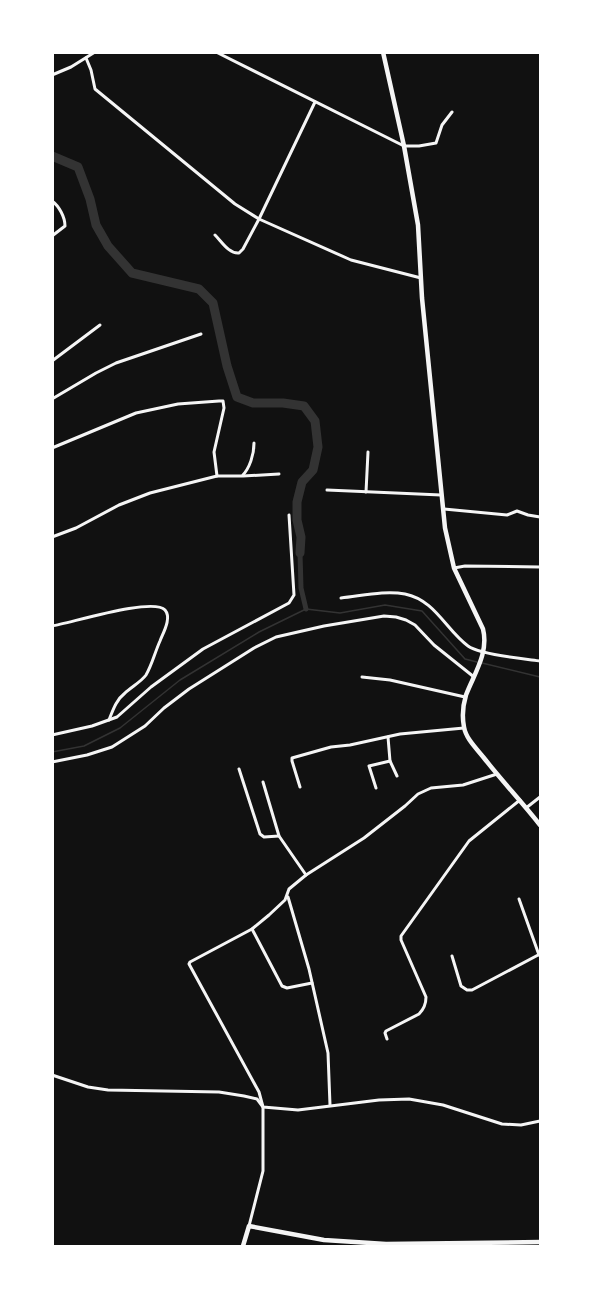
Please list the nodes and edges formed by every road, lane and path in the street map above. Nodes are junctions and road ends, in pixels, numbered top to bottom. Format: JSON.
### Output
{"nodes":[{"id":1,"x":95,"y":52,"type":"edge"},
{"id":2,"x":216,"y":52,"type":"edge"},
{"id":3,"x":231,"y":52,"type":"edge"},
{"id":4,"x":383,"y":52,"type":"edge"},
{"id":5,"x":86,"y":58,"type":"junction"},
{"id":6,"x":229,"y":59,"type":"junction"},
{"id":7,"x":52,"y":75,"type":"edge"},
{"id":8,"x":315,"y":102,"type":"junction"},
{"id":9,"x":452,"y":112,"type":"dead end"},
{"id":10,"x":404,"y":146,"type":"junction"},
{"id":11,"x":52,"y":201,"type":"edge"},
{"id":12,"x":259,"y":219,"type":"junction"},
{"id":13,"x":215,"y":235,"type":"dead end"},
{"id":14,"x":52,"y":236,"type":"edge"},
{"id":15,"x":421,"y":278,"type":"junction"},
{"id":16,"x":100,"y":325,"type":"dead end"},
{"id":17,"x":201,"y":334,"type":"dead end"},
{"id":18,"x":52,"y":361,"type":"edge"},
{"id":19,"x":52,"y":399,"type":"edge"},
{"id":20,"x":254,"y":443,"type":"dead end"},
{"id":21,"x":52,"y":448,"type":"edge"},
{"id":22,"x":368,"y":452,"type":"dead end"},
{"id":23,"x":279,"y":474,"type":"dead end"},
{"id":24,"x":217,"y":476,"type":"junction"},
{"id":25,"x":242,"y":476,"type":"junction"},
{"id":26,"x":327,"y":490,"type":"dead end"},
{"id":27,"x":366,"y":492,"type":"junction"},
{"id":28,"x":443,"y":495,"type":"junction"},
{"id":29,"x":444,"y":509,"type":"junction"},
{"id":30,"x":289,"y":515,"type":"dead end"},
{"id":31,"x":540,"y":517,"type":"edge"},
{"id":32,"x":52,"y":537,"type":"edge"},
{"id":33,"x":540,"y":567,"type":"edge"},
{"id":34,"x":454,"y":568,"type":"junction"},
{"id":35,"x":341,"y":598,"type":"dead end"},
{"id":36,"x":52,"y":626,"type":"edge"},
{"id":37,"x":483,"y":655,"type":"junction"},
{"id":38,"x":540,"y":661,"type":"edge"},
{"id":39,"x":362,"y":677,"type":"dead end"},
{"id":40,"x":474,"y":677,"type":"junction"},
{"id":41,"x":465,"y":697,"type":"junction"},
{"id":42,"x":109,"y":720,"type":"junction"},
{"id":43,"x":464,"y":729,"type":"junction"},
{"id":44,"x":52,"y":735,"type":"edge"},
{"id":45,"x":388,"y":737,"type":"junction"},
{"id":46,"x":390,"y":761,"type":"junction"},
{"id":47,"x":52,"y":762,"type":"edge"},
{"id":48,"x":239,"y":769,"type":"dead end"},
{"id":49,"x":497,"y":774,"type":"junction"},
{"id":50,"x":397,"y":776,"type":"dead end"},
{"id":51,"x":263,"y":782,"type":"dead end"},
{"id":52,"x":300,"y":787,"type":"dead end"},
{"id":53,"x":376,"y":788,"type":"dead end"},
{"id":54,"x":540,"y":796,"type":"edge"},
{"id":55,"x":520,"y":800,"type":"junction"},
{"id":56,"x":526,"y":807,"type":"junction"},
{"id":57,"x":540,"y":825,"type":"edge"},
{"id":58,"x":279,"y":836,"type":"junction"},
{"id":59,"x":306,"y":875,"type":"junction"},
{"id":60,"x":287,"y":895,"type":"junction"},
{"id":61,"x":519,"y":899,"type":"dead end"},
{"id":62,"x":252,"y":929,"type":"junction"},
{"id":63,"x":539,"y":955,"type":"edge"},
{"id":64,"x":452,"y":956,"type":"dead end"},
{"id":65,"x":312,"y":983,"type":"junction"},
{"id":66,"x":387,"y":1039,"type":"dead end"},
{"id":67,"x":52,"y":1075,"type":"edge"},
{"id":68,"x":330,"y":1106,"type":"junction"},
{"id":69,"x":263,"y":1107,"type":"junction"},
{"id":70,"x":540,"y":1121,"type":"edge"},
{"id":71,"x":249,"y":1226,"type":"junction"},
{"id":72,"x":540,"y":1242,"type":"edge"},
{"id":73,"x":243,"y":1246,"type":"edge"}],
"edges":[{"from":1,"to":5,"type":"street"},
{"from":2,"to":6,"type":"street"},
{"from":3,"to":6,"type":"street"},
{"from":4,"to":10,"type":"street"},
{"from":5,"to":7,"type":"street"},
{"from":5,"to":12,"type":"street"},
{"from":6,"to":8,"type":"street"},
{"from":8,"to":10,"type":"street"},
{"from":8,"to":12,"type":"street"},
{"from":9,"to":10,"type":"street"},
{"from":10,"to":15,"type":"street"},
{"from":11,"to":14,"type":"street"},
{"from":12,"to":13,"type":"street"},
{"from":12,"to":15,"type":"street"},
{"from":15,"to":28,"type":"street"},
{"from":16,"to":18,"type":"street"},
{"from":17,"to":19,"type":"street"},
{"from":20,"to":25,"type":"street"},
{"from":21,"to":24,"type":"street"},
{"from":22,"to":27,"type":"street"},
{"from":23,"to":25,"type":"street"},
{"from":24,"to":25,"type":"street"},
{"from":24,"to":32,"type":"street"},
{"from":26,"to":27,"type":"street"},
{"from":27,"to":28,"type":"street"},
{"from":28,"to":29,"type":"street"},
{"from":29,"to":31,"type":"street"},
{"from":29,"to":34,"type":"street"},
{"from":30,"to":42,"type":"street"},
{"from":33,"to":34,"type":"street"},
{"from":34,"to":37,"type":"street"},
{"from":35,"to":37,"type":"street"},
{"from":36,"to":42,"type":"street"},
{"from":37,"to":38,"type":"street"},
{"from":37,"to":40,"type":"street"},
{"from":39,"to":41,"type":"street"},
{"from":40,"to":41,"type":"street"},
{"from":40,"to":47,"type":"street"},
{"from":41,"to":43,"type":"street"},
{"from":42,"to":44,"type":"street"},
{"from":43,"to":45,"type":"street"},
{"from":43,"to":49,"type":"street"},
{"from":45,"to":46,"type":"street"},
{"from":45,"to":52,"type":"street"},
{"from":46,"to":50,"type":"street"},
{"from":46,"to":53,"type":"street"},
{"from":48,"to":58,"type":"street"},
{"from":49,"to":55,"type":"street"},
{"from":49,"to":59,"type":"street"},
{"from":51,"to":58,"type":"street"},
{"from":54,"to":56,"type":"street"},
{"from":55,"to":56,"type":"street"},
{"from":55,"to":66,"type":"street"},
{"from":56,"to":57,"type":"street"},
{"from":58,"to":59,"type":"street"},
{"from":59,"to":60,"type":"street"},
{"from":60,"to":62,"type":"street"},
{"from":60,"to":65,"type":"street"},
{"from":61,"to":63,"type":"street"},
{"from":62,"to":65,"type":"street"},
{"from":62,"to":69,"type":"street"},
{"from":63,"to":64,"type":"street"},
{"from":65,"to":68,"type":"street"},
{"from":67,"to":69,"type":"street"},
{"from":68,"to":69,"type":"street"},
{"from":68,"to":70,"type":"street"},
{"from":69,"to":71,"type":"street"},
{"from":71,"to":72,"type":"street"},
{"from":71,"to":73,"type":"street"}]}
